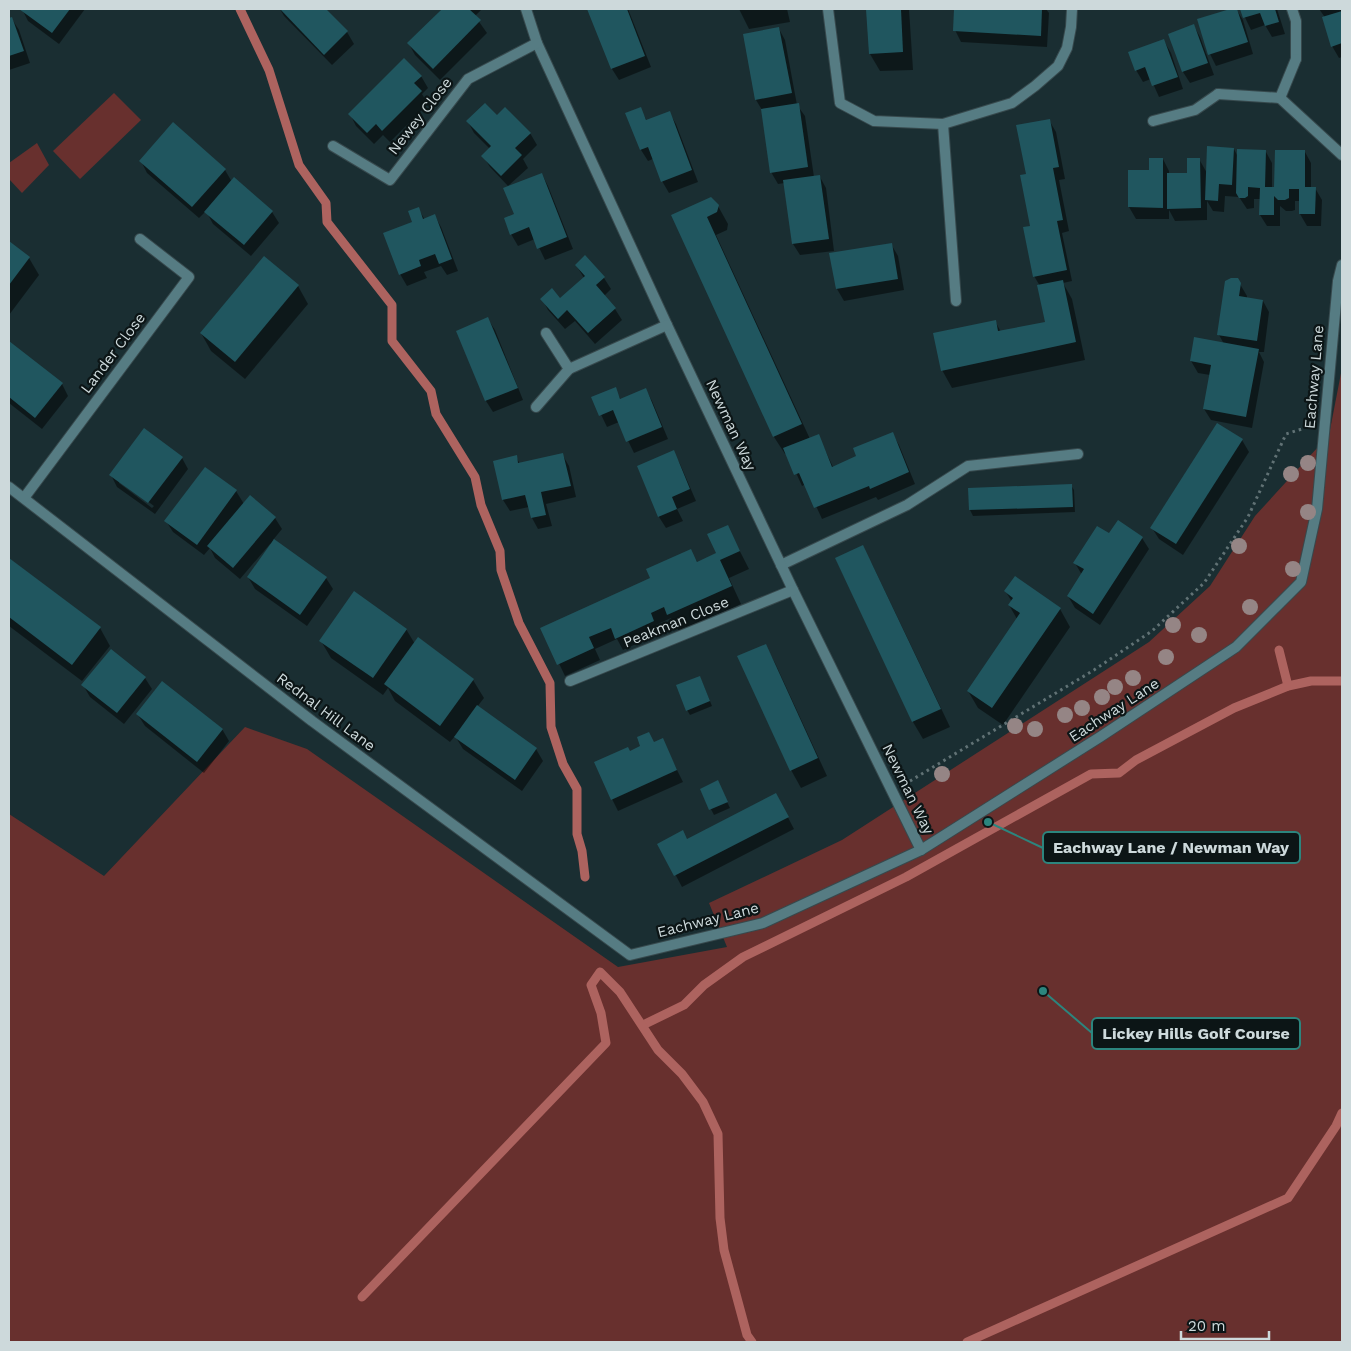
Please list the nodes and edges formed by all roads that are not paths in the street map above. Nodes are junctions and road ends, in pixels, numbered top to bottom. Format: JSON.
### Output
{"nodes":[{"id":1,"x":526,"y":9,"type":"edge"},
{"id":2,"x":828,"y":9,"type":"edge"},
{"id":3,"x":1072,"y":9,"type":"edge"},
{"id":4,"x":1292,"y":9,"type":"edge"},
{"id":5,"x":536,"y":43,"type":"junction"},
{"id":6,"x":1280,"y":98,"type":"junction"},
{"id":7,"x":1154,"y":122,"type":"dead end"},
{"id":8,"x":943,"y":124,"type":"junction"},
{"id":9,"x":332,"y":146,"type":"dead end"},
{"id":10,"x":1342,"y":155,"type":"edge"},
{"id":11,"x":140,"y":239,"type":"dead end"},
{"id":12,"x":1342,"y":265,"type":"edge"},
{"id":13,"x":956,"y":301,"type":"dead end"},
{"id":14,"x":667,"y":325,"type":"junction"},
{"id":15,"x":546,"y":333,"type":"dead end"},
{"id":16,"x":569,"y":369,"type":"junction"},
{"id":17,"x":536,"y":407,"type":"dead end"},
{"id":18,"x":1078,"y":454,"type":"dead end"},
{"id":19,"x":9,"y":487,"type":"edge"},
{"id":20,"x":24,"y":498,"type":"junction"},
{"id":21,"x":781,"y":565,"type":"junction"},
{"id":22,"x":793,"y":590,"type":"junction"},
{"id":23,"x":570,"y":681,"type":"dead end"},
{"id":24,"x":920,"y":850,"type":"junction"},
{"id":25,"x":630,"y":954,"type":"joint"}],
"edges":[{"from":1,"to":5,"type":"street","name":"Newman Way"},
{"from":2,"to":8,"type":"street"},
{"from":3,"to":8,"type":"street"},
{"from":4,"to":6,"type":"street"},
{"from":5,"to":9,"type":"street","name":"Newey Close"},
{"from":5,"to":14,"type":"street","name":"Newman Way"},
{"from":6,"to":7,"type":"street"},
{"from":6,"to":10,"type":"street"},
{"from":8,"to":13,"type":"street"},
{"from":11,"to":20,"type":"street","name":"Lander Close"},
{"from":12,"to":24,"type":"street","name":"Eachway Lane"},
{"from":14,"to":16,"type":"street"},
{"from":14,"to":21,"type":"street","name":"Newman Way"},
{"from":15,"to":16,"type":"street"},
{"from":16,"to":17,"type":"street"},
{"from":18,"to":21,"type":"street"},
{"from":19,"to":20,"type":"street","name":"Rednal Hill Lane"},
{"from":20,"to":25,"type":"street","name":"Rednal Hill Lane"},
{"from":21,"to":22,"type":"street","name":"Newman Way"},
{"from":22,"to":23,"type":"street","name":"Peakman Close"},
{"from":22,"to":24,"type":"street","name":"Newman Way"},
{"from":24,"to":25,"type":"street","name":"Eachway Lane"}]}
